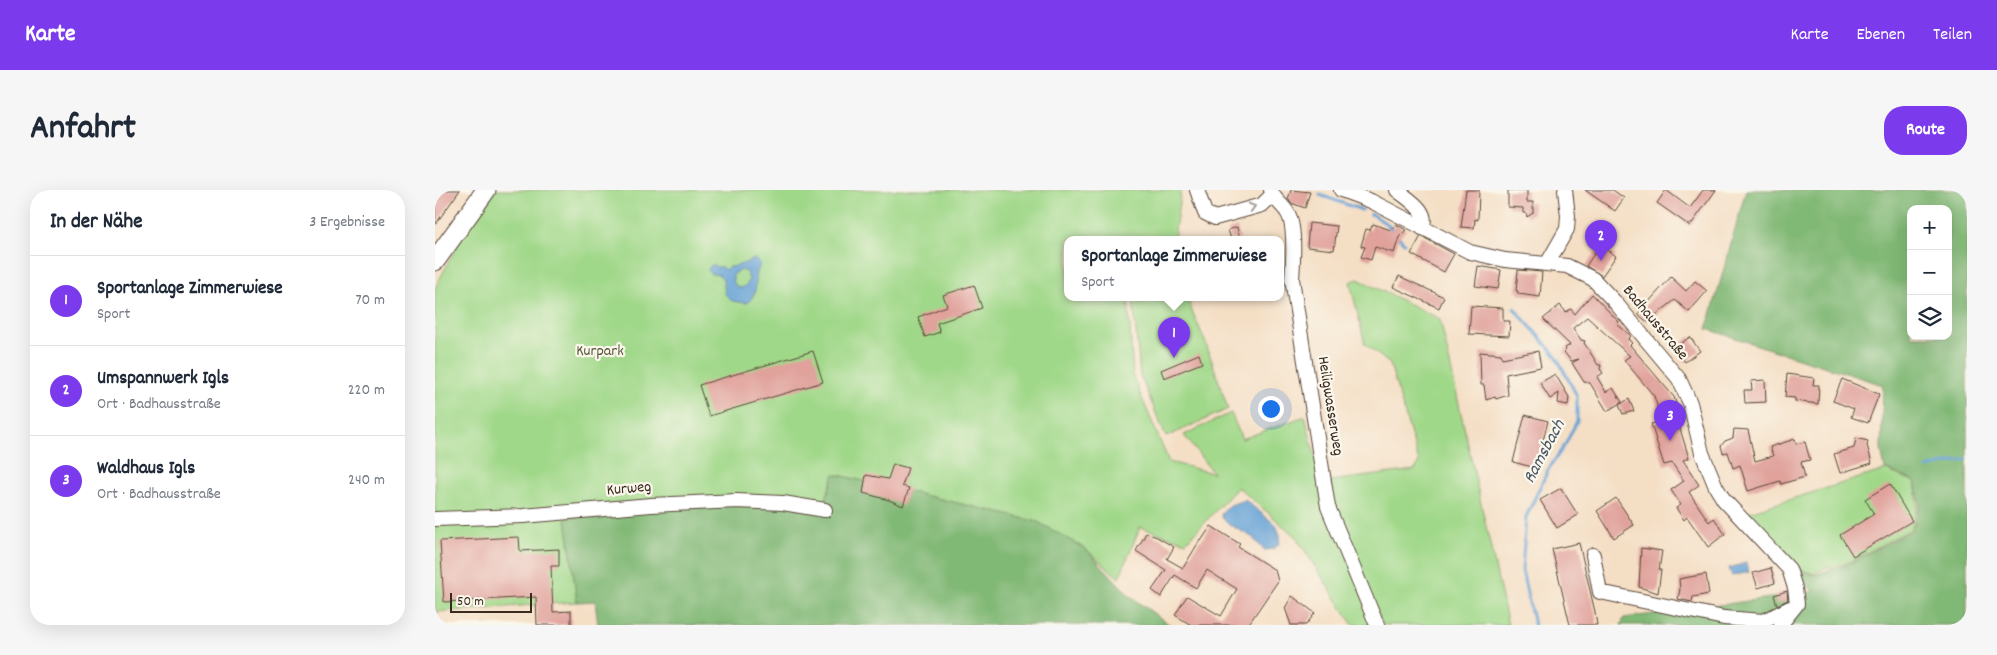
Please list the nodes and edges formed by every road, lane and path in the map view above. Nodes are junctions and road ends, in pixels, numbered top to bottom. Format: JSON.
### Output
{"nodes":[{"id":1,"x":486,"y":190,"type":"edge"},
{"id":2,"x":1197,"y":190,"type":"edge"},
{"id":3,"x":1341,"y":190,"type":"edge"},
{"id":4,"x":1397,"y":190,"type":"edge"},
{"id":5,"x":1565,"y":190,"type":"edge"},
{"id":6,"x":1271,"y":192,"type":"edge"},
{"id":7,"x":1422,"y":228,"type":"junction"},
{"id":8,"x":435,"y":261,"type":"edge"},
{"id":9,"x":1547,"y":264,"type":"junction"},
{"id":10,"x":825,"y":510,"type":"dead end"},
{"id":11,"x":435,"y":519,"type":"edge"},
{"id":12,"x":1593,"y":556,"type":"dead end"},
{"id":13,"x":1797,"y":604,"type":"junction"},
{"id":14,"x":1781,"y":624,"type":"edge"},
{"id":15,"x":1377,"y":625,"type":"edge"}],
"edges":[{"from":1,"to":8,"type":"main road"},
{"from":2,"to":6,"type":"street","one_way":true},
{"from":3,"to":7,"type":"street","name":"Badhausstraße"},
{"from":4,"to":7,"type":"street"},
{"from":5,"to":9,"type":"street"},
{"from":6,"to":15,"type":"street","name":"Heiligwasserweg"},
{"from":7,"to":9,"type":"street","name":"Badhausstraße"},
{"from":9,"to":13,"type":"street","name":"Badhausstraße"},
{"from":10,"to":11,"type":"street","name":"Kurweg"},
{"from":12,"to":13,"type":"street"},
{"from":13,"to":14,"type":"street"}]}
